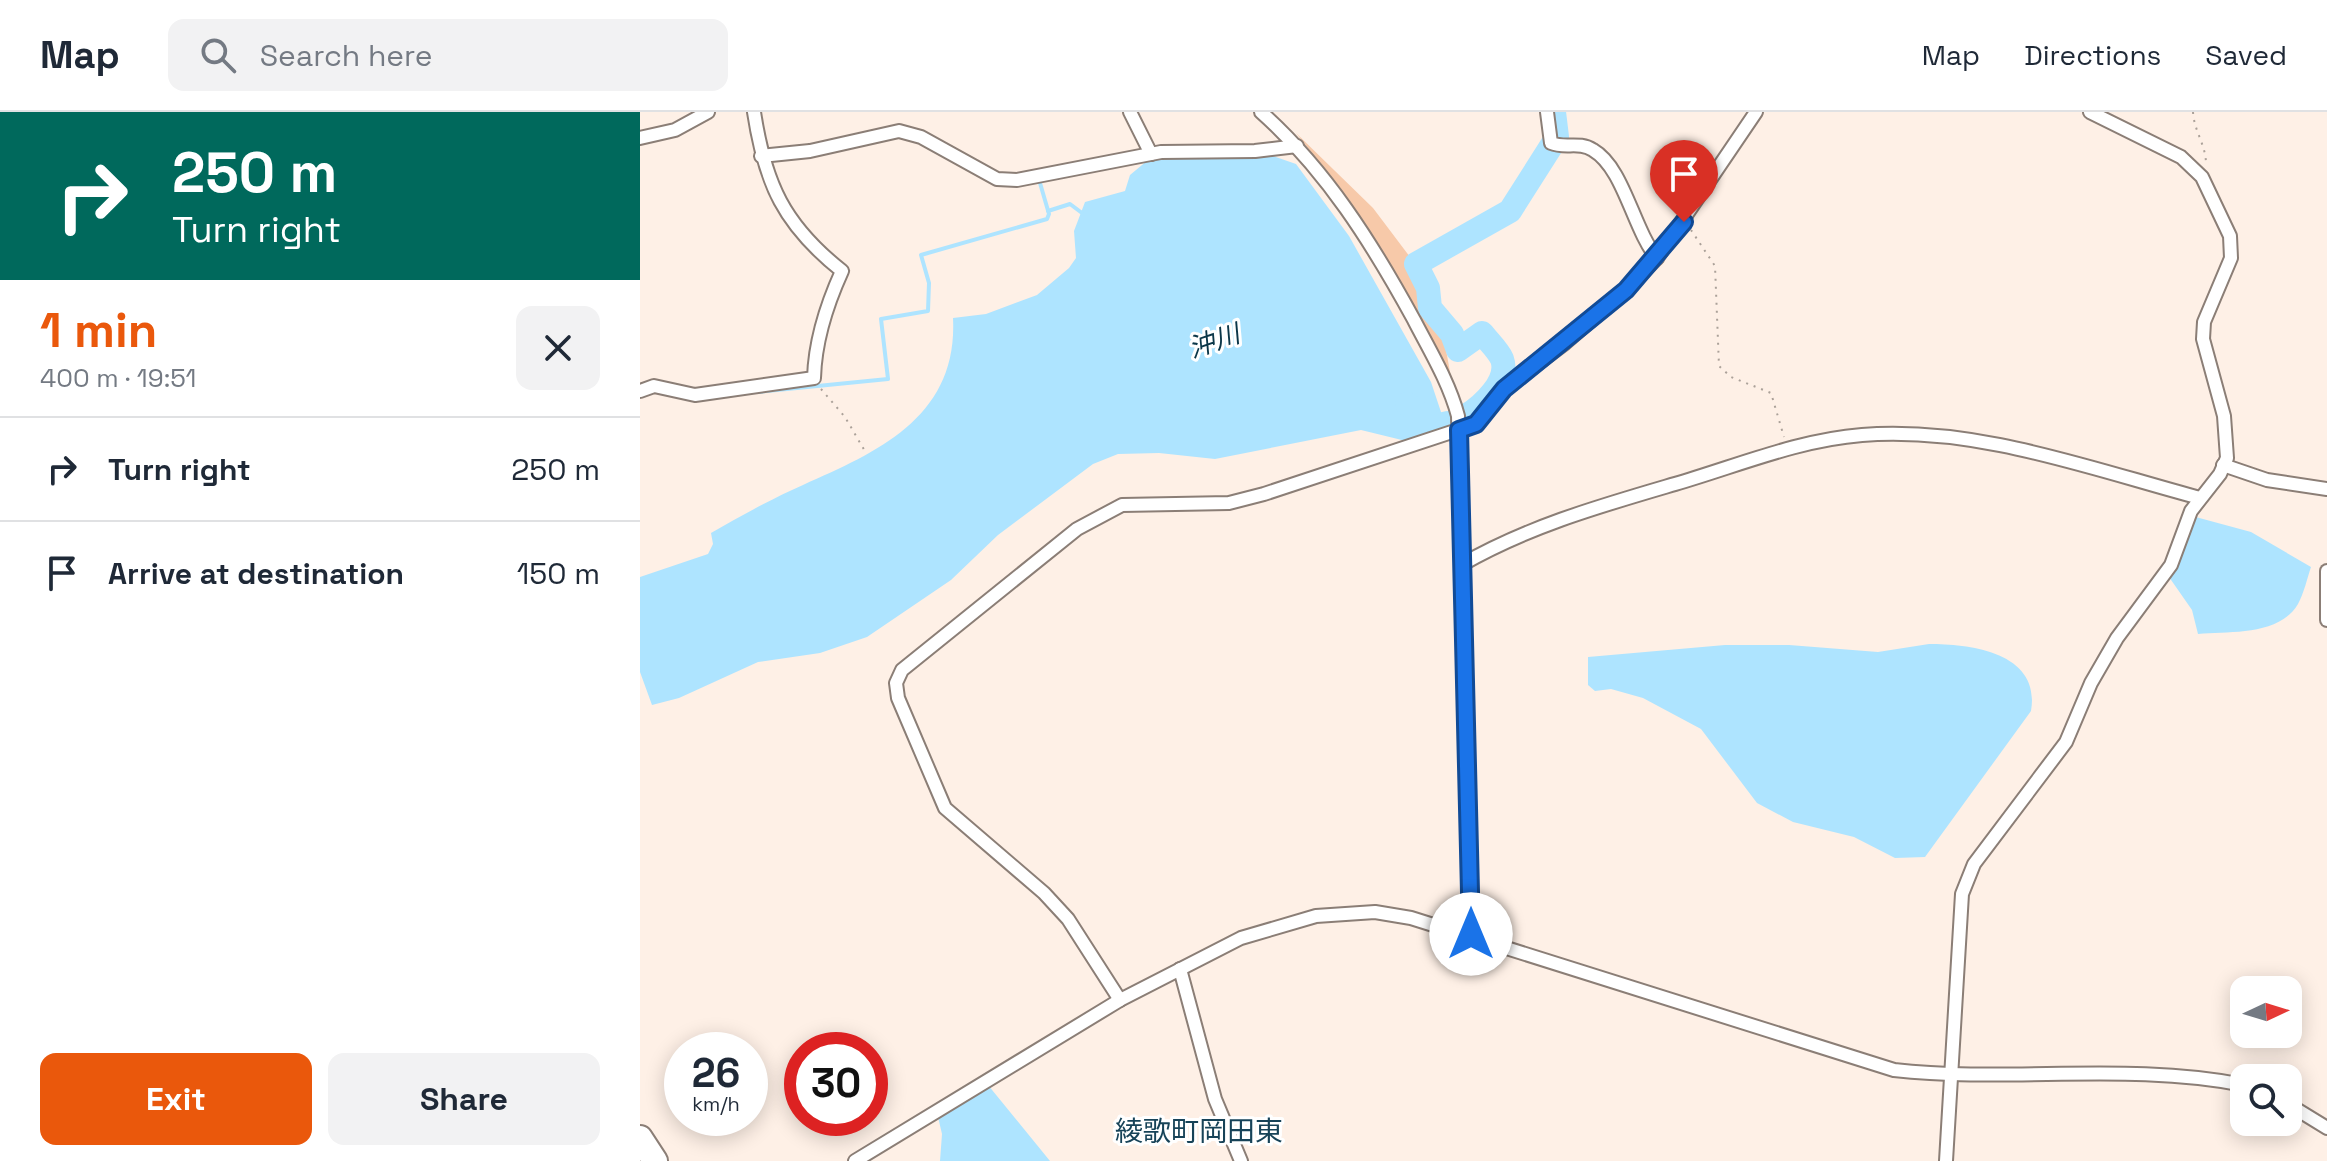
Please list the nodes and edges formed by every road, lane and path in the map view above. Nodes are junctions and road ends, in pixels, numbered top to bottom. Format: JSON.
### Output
{"nodes":[{"id":1,"x":708,"y":112,"type":"edge"},
{"id":2,"x":754,"y":112,"type":"edge"},
{"id":3,"x":1130,"y":112,"type":"edge"},
{"id":4,"x":1261,"y":112,"type":"edge"},
{"id":5,"x":1547,"y":112,"type":"edge"},
{"id":6,"x":1756,"y":112,"type":"edge"},
{"id":7,"x":2090,"y":112,"type":"edge"},
{"id":8,"x":2193,"y":112,"type":"edge"},
{"id":9,"x":640,"y":138,"type":"edge"},
{"id":10,"x":1297,"y":146,"type":"junction"},
{"id":11,"x":1151,"y":154,"type":"junction"},
{"id":12,"x":761,"y":156,"type":"junction"},
{"id":13,"x":2202,"y":177,"type":"junction"},
{"id":14,"x":1684,"y":222,"type":"junction"},
{"id":15,"x":1657,"y":258,"type":"junction"},
{"id":16,"x":818,"y":385,"type":"dead end"},
{"id":17,"x":640,"y":391,"type":"edge"},
{"id":18,"x":1459,"y":430,"type":"junction"},
{"id":19,"x":1787,"y":450,"type":"junction"},
{"id":20,"x":866,"y":453,"type":"dead end"},
{"id":21,"x":2223,"y":465,"type":"junction"},
{"id":22,"x":2327,"y":489,"type":"edge"},
{"id":23,"x":2200,"y":498,"type":"junction"},
{"id":24,"x":1461,"y":565,"type":"junction"},
{"id":25,"x":2327,"y":571,"type":"edge"},
{"id":26,"x":2327,"y":620,"type":"edge"},
{"id":27,"x":1471,"y":934,"type":"junction"},
{"id":28,"x":1180,"y":969,"type":"junction"},
{"id":29,"x":1120,"y":1000,"type":"junction"},
{"id":30,"x":1948,"y":1076,"type":"junction"},
{"id":31,"x":2230,"y":1082,"type":"edge"},
{"id":32,"x":2302,"y":1113,"type":"edge"},
{"id":33,"x":2327,"y":1128,"type":"edge"},
{"id":34,"x":640,"y":1138,"type":"edge"},
{"id":35,"x":655,"y":1161,"type":"edge"},
{"id":36,"x":855,"y":1161,"type":"edge"},
{"id":37,"x":1241,"y":1161,"type":"edge"},
{"id":38,"x":1946,"y":1161,"type":"edge"}],
"edges":[{"from":1,"to":9,"type":"street"},
{"from":2,"to":12,"type":"street"},
{"from":3,"to":11,"type":"street"},
{"from":4,"to":10,"type":"street"},
{"from":5,"to":15,"type":"street"},
{"from":6,"to":14,"type":"street"},
{"from":7,"to":13,"type":"street"},
{"from":8,"to":13,"type":"path"},
{"from":10,"to":11,"type":"street"},
{"from":10,"to":18,"type":"street"},
{"from":11,"to":12,"type":"street"},
{"from":12,"to":17,"type":"street"},
{"from":13,"to":21,"type":"street"},
{"from":14,"to":15,"type":"street"},
{"from":14,"to":19,"type":"path"},
{"from":15,"to":18,"type":"street"},
{"from":16,"to":20,"type":"path"},
{"from":18,"to":24,"type":"street"},
{"from":18,"to":29,"type":"street"},
{"from":19,"to":23,"type":"street"},
{"from":19,"to":24,"type":"street"},
{"from":21,"to":22,"type":"street"},
{"from":21,"to":23,"type":"street"},
{"from":23,"to":30,"type":"street"},
{"from":24,"to":27,"type":"street"},
{"from":25,"to":26,"type":"street"},
{"from":27,"to":28,"type":"street"},
{"from":27,"to":30,"type":"street"},
{"from":28,"to":29,"type":"street"},
{"from":28,"to":37,"type":"street"},
{"from":29,"to":36,"type":"street"},
{"from":30,"to":31,"type":"street"},
{"from":30,"to":38,"type":"street"},
{"from":32,"to":33,"type":"street"},
{"from":34,"to":35,"type":"highway"}]}
